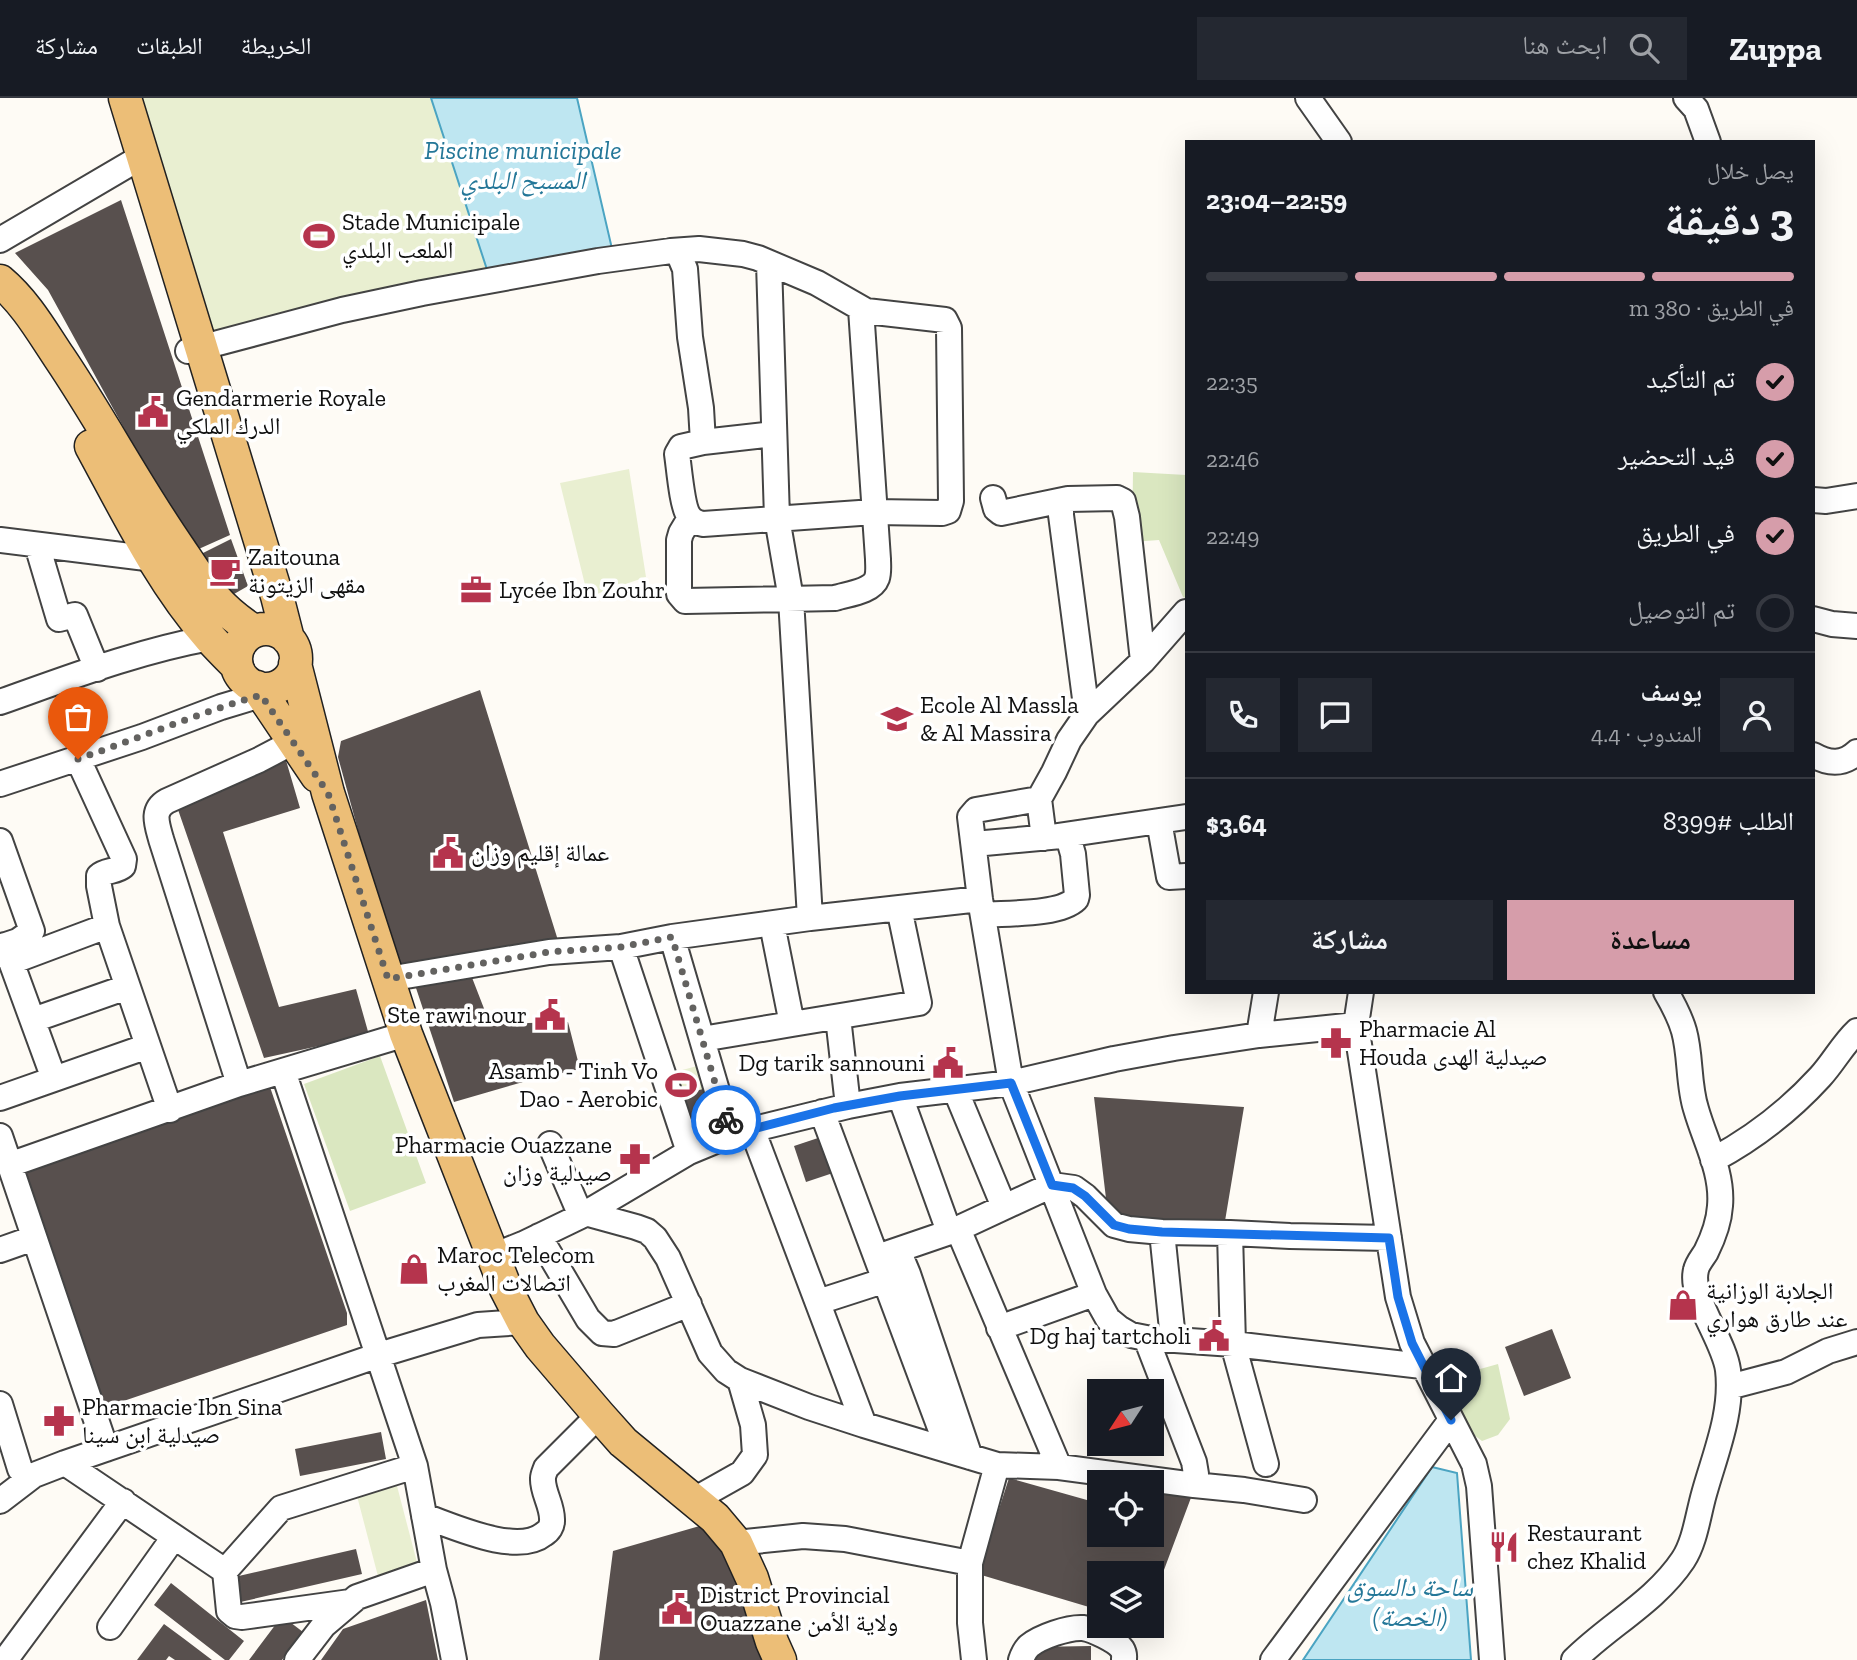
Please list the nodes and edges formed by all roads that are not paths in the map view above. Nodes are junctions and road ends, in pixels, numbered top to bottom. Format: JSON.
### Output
{"nodes":[{"id":1,"x":112,"y":98,"type":"edge"},
{"id":2,"x":125,"y":98,"type":"edge"},
{"id":3,"x":1308,"y":98,"type":"edge"},
{"id":4,"x":1686,"y":98,"type":"edge"},
{"id":5,"x":1338,"y":140,"type":"edge"},
{"id":6,"x":1707,"y":140,"type":"edge"},
{"id":7,"x":131,"y":163,"type":"junction"},
{"id":8,"x":0,"y":240,"type":"edge"},
{"id":9,"x":671,"y":251,"type":"junction"},
{"id":10,"x":769,"y":263,"type":"junction"},
{"id":11,"x":0,"y":281,"type":"edge"},
{"id":12,"x":0,"y":304,"type":"edge"},
{"id":13,"x":861,"y":309,"type":"junction"},
{"id":14,"x":195,"y":350,"type":"junction"},
{"id":15,"x":774,"y":434,"type":"junction"},
{"id":16,"x":703,"y":442,"type":"junction"},
{"id":17,"x":1857,"y":496,"type":"edge"},
{"id":18,"x":993,"y":498,"type":"dead end"},
{"id":19,"x":1068,"y":499,"type":"junction"},
{"id":20,"x":1815,"y":500,"type":"edge"},
{"id":21,"x":874,"y":512,"type":"junction"},
{"id":22,"x":691,"y":518,"type":"junction"},
{"id":23,"x":777,"y":518,"type":"junction"},
{"id":24,"x":0,"y":540,"type":"edge"},
{"id":25,"x":37,"y":545,"type":"junction"},
{"id":26,"x":154,"y":559,"type":"junction"},
{"id":27,"x":791,"y":599,"type":"junction"},
{"id":28,"x":1185,"y":613,"type":"edge"},
{"id":29,"x":1815,"y":620,"type":"edge"},
{"id":30,"x":1857,"y":626,"type":"edge"},
{"id":31,"x":210,"y":638,"type":"junction"},
{"id":32,"x":276,"y":640,"type":"junction"},
{"id":33,"x":1143,"y":661,"type":"junction"},
{"id":34,"x":236,"y":665,"type":"junction"},
{"id":35,"x":97,"y":669,"type":"junction"},
{"id":36,"x":259,"y":691,"type":"junction"},
{"id":37,"x":0,"y":702,"type":"edge"},
{"id":38,"x":1087,"y":714,"type":"junction"},
{"id":39,"x":293,"y":742,"type":"junction"},
{"id":40,"x":1857,"y":752,"type":"edge"},
{"id":41,"x":1815,"y":756,"type":"edge"},
{"id":42,"x":78,"y":759,"type":"junction"},
{"id":43,"x":0,"y":784,"type":"edge"},
{"id":44,"x":328,"y":793,"type":"junction"},
{"id":45,"x":1039,"y":799,"type":"junction"},
{"id":46,"x":1185,"y":817,"type":"edge"},
{"id":47,"x":1159,"y":821,"type":"junction"},
{"id":48,"x":1044,"y":838,"type":"junction"},
{"id":49,"x":0,"y":841,"type":"edge"},
{"id":50,"x":974,"y":844,"type":"junction"},
{"id":51,"x":1185,"y":876,"type":"edge"},
{"id":52,"x":981,"y":907,"type":"junction"},
{"id":53,"x":899,"y":908,"type":"junction"},
{"id":54,"x":810,"y":918,"type":"junction"},
{"id":55,"x":772,"y":924,"type":"junction"},
{"id":56,"x":107,"y":926,"type":"junction"},
{"id":57,"x":672,"y":937,"type":"junction"},
{"id":58,"x":621,"y":947,"type":"junction"},
{"id":59,"x":5,"y":951,"type":"edge"},
{"id":60,"x":388,"y":979,"type":"junction"},
{"id":61,"x":127,"y":987,"type":"junction"},
{"id":62,"x":1266,"y":994,"type":"edge"},
{"id":63,"x":1361,"y":994,"type":"edge"},
{"id":64,"x":1667,"y":994,"type":"edge"},
{"id":65,"x":838,"y":1017,"type":"junction"},
{"id":66,"x":33,"y":1020,"type":"junction"},
{"id":67,"x":792,"y":1024,"type":"junction"},
{"id":68,"x":1356,"y":1026,"type":"junction"},
{"id":69,"x":1857,"y":1031,"type":"edge"},
{"id":70,"x":406,"y":1034,"type":"junction"},
{"id":71,"x":1259,"y":1035,"type":"junction"},
{"id":72,"x":702,"y":1039,"type":"junction"},
{"id":73,"x":148,"y":1046,"type":"junction"},
{"id":74,"x":283,"y":1071,"type":"junction"},
{"id":75,"x":54,"y":1079,"type":"junction"},
{"id":76,"x":1011,"y":1083,"type":"junction"},
{"id":77,"x":239,"y":1084,"type":"junction"},
{"id":78,"x":955,"y":1089,"type":"junction"},
{"id":79,"x":900,"y":1096,"type":"junction"},
{"id":80,"x":0,"y":1098,"type":"edge"},
{"id":81,"x":848,"y":1106,"type":"junction"},
{"id":82,"x":170,"y":1110,"type":"junction"},
{"id":83,"x":822,"y":1112,"type":"junction"},
{"id":84,"x":741,"y":1132,"type":"junction"},
{"id":85,"x":0,"y":1136,"type":"edge"},
{"id":86,"x":550,"y":1144,"type":"dead end"},
{"id":87,"x":689,"y":1152,"type":"junction"},
{"id":88,"x":1713,"y":1160,"type":"junction"},
{"id":89,"x":9,"y":1165,"type":"junction"},
{"id":90,"x":1052,"y":1185,"type":"junction"},
{"id":91,"x":1004,"y":1208,"type":"junction"},
{"id":92,"x":583,"y":1214,"type":"junction"},
{"id":93,"x":953,"y":1231,"type":"junction"},
{"id":94,"x":1162,"y":1232,"type":"junction"},
{"id":95,"x":1230,"y":1233,"type":"junction"},
{"id":96,"x":539,"y":1236,"type":"junction"},
{"id":97,"x":34,"y":1238,"type":"junction"},
{"id":98,"x":1389,"y":1238,"type":"junction"},
{"id":99,"x":0,"y":1250,"type":"edge"},
{"id":100,"x":492,"y":1256,"type":"junction"},
{"id":101,"x":887,"y":1262,"type":"junction"},
{"id":102,"x":506,"y":1289,"type":"junction"},
{"id":103,"x":1094,"y":1294,"type":"junction"},
{"id":104,"x":818,"y":1301,"type":"junction"},
{"id":105,"x":689,"y":1304,"type":"junction"},
{"id":106,"x":523,"y":1322,"type":"junction"},
{"id":107,"x":478,"y":1325,"type":"junction"},
{"id":108,"x":999,"y":1328,"type":"junction"},
{"id":109,"x":1146,"y":1338,"type":"junction"},
{"id":110,"x":1173,"y":1339,"type":"junction"},
{"id":111,"x":1857,"y":1342,"type":"edge"},
{"id":112,"x":1233,"y":1344,"type":"junction"},
{"id":113,"x":379,"y":1355,"type":"junction"},
{"id":114,"x":1422,"y":1366,"type":"junction"},
{"id":115,"x":740,"y":1380,"type":"junction"},
{"id":116,"x":1729,"y":1387,"type":"junction"},
{"id":117,"x":0,"y":1404,"type":"edge"},
{"id":118,"x":599,"y":1415,"type":"junction"},
{"id":119,"x":1451,"y":1420,"type":"junction"},
{"id":120,"x":864,"y":1425,"type":"junction"},
{"id":121,"x":106,"y":1449,"type":"junction"},
{"id":122,"x":959,"y":1453,"type":"junction"},
{"id":123,"x":65,"y":1463,"type":"junction"},
{"id":124,"x":997,"y":1465,"type":"junction"},
{"id":125,"x":1266,"y":1465,"type":"dead end"},
{"id":126,"x":415,"y":1466,"type":"junction"},
{"id":127,"x":1059,"y":1467,"type":"junction"},
{"id":128,"x":18,"y":1469,"type":"edge"},
{"id":129,"x":1194,"y":1485,"type":"junction"},
{"id":130,"x":694,"y":1500,"type":"junction"},
{"id":131,"x":1304,"y":1500,"type":"dead end"},
{"id":132,"x":0,"y":1501,"type":"edge"},
{"id":133,"x":123,"y":1501,"type":"junction"},
{"id":134,"x":424,"y":1516,"type":"junction"},
{"id":135,"x":174,"y":1537,"type":"junction"},
{"id":136,"x":736,"y":1543,"type":"junction"},
{"id":137,"x":970,"y":1563,"type":"junction"},
{"id":138,"x":434,"y":1570,"type":"junction"},
{"id":139,"x":225,"y":1571,"type":"junction"},
{"id":140,"x":351,"y":1602,"type":"junction"},
{"id":141,"x":110,"y":1627,"type":"dead end"},
{"id":142,"x":776,"y":1654,"type":"edge"},
{"id":143,"x":0,"y":1655,"type":"edge"},
{"id":144,"x":7,"y":1660,"type":"edge"},
{"id":145,"x":296,"y":1660,"type":"edge"},
{"id":146,"x":454,"y":1660,"type":"edge"},
{"id":147,"x":974,"y":1660,"type":"edge"},
{"id":148,"x":1021,"y":1660,"type":"edge"},
{"id":149,"x":1124,"y":1660,"type":"edge"},
{"id":150,"x":1273,"y":1660,"type":"edge"},
{"id":151,"x":1492,"y":1660,"type":"edge"},
{"id":152,"x":1574,"y":1660,"type":"edge"}],
"edges":[{"from":1,"to":7,"type":"main road"},
{"from":2,"to":14,"type":"main road"},
{"from":3,"to":5,"type":"street"},
{"from":4,"to":6,"type":"street"},
{"from":7,"to":8,"type":"street"},
{"from":7,"to":14,"type":"main road"},
{"from":9,"to":10,"type":"street"},
{"from":9,"to":14,"type":"street"},
{"from":9,"to":16,"type":"street"},
{"from":10,"to":13,"type":"street"},
{"from":10,"to":15,"type":"street"},
{"from":11,"to":32,"type":"main road"},
{"from":12,"to":26,"type":"main road"},
{"from":13,"to":21,"type":"street"},
{"from":13,"to":21,"type":"street"},
{"from":14,"to":32,"type":"main road"},
{"from":15,"to":16,"type":"street"},
{"from":15,"to":23,"type":"street"},
{"from":16,"to":22,"type":"street"},
{"from":17,"to":20,"type":"street"},
{"from":18,"to":19,"type":"street"},
{"from":19,"to":33,"type":"street"},
{"from":19,"to":38,"type":"street"},
{"from":21,"to":23,"type":"street"},
{"from":21,"to":27,"type":"street"},
{"from":22,"to":23,"type":"street"},
{"from":22,"to":27,"type":"street"},
{"from":23,"to":27,"type":"street"},
{"from":24,"to":25,"type":"street"},
{"from":25,"to":26,"type":"street"},
{"from":25,"to":35,"type":"street"},
{"from":26,"to":31,"type":"main road"},
{"from":27,"to":54,"type":"street"},
{"from":28,"to":33,"type":"street"},
{"from":29,"to":30,"type":"street"},
{"from":31,"to":34,"type":"main road"},
{"from":31,"to":35,"type":"street"},
{"from":32,"to":34,"type":"main road"},
{"from":32,"to":36,"type":"main road"},
{"from":32,"to":44,"type":"main road"},
{"from":33,"to":38,"type":"street"},
{"from":34,"to":36,"type":"main road"},
{"from":35,"to":37,"type":"street"},
{"from":36,"to":39,"type":"main road"},
{"from":36,"to":42,"type":"street"},
{"from":38,"to":45,"type":"street"},
{"from":39,"to":44,"type":"main road"},
{"from":39,"to":77,"type":"street"},
{"from":40,"to":41,"type":"street"},
{"from":42,"to":43,"type":"street"},
{"from":42,"to":56,"type":"street"},
{"from":44,"to":60,"type":"main road"},
{"from":45,"to":48,"type":"street"},
{"from":45,"to":50,"type":"street"},
{"from":46,"to":47,"type":"street"},
{"from":47,"to":48,"type":"street"},
{"from":47,"to":51,"type":"street"},
{"from":48,"to":50,"type":"street"},
{"from":48,"to":52,"type":"street"},
{"from":49,"to":59,"type":"street"},
{"from":50,"to":52,"type":"street"},
{"from":52,"to":53,"type":"street"},
{"from":52,"to":76,"type":"street"},
{"from":53,"to":54,"type":"street"},
{"from":53,"to":65,"type":"street"},
{"from":54,"to":55,"type":"street"},
{"from":55,"to":57,"type":"street"},
{"from":55,"to":67,"type":"street"},
{"from":56,"to":59,"type":"street"},
{"from":56,"to":61,"type":"street"},
{"from":57,"to":58,"type":"street"},
{"from":57,"to":72,"type":"street"},
{"from":58,"to":60,"type":"street"},
{"from":58,"to":87,"type":"street"},
{"from":59,"to":66,"type":"street"},
{"from":60,"to":70,"type":"main road"},
{"from":61,"to":66,"type":"street"},
{"from":61,"to":73,"type":"street"},
{"from":62,"to":71,"type":"street"},
{"from":63,"to":68,"type":"street"},
{"from":64,"to":88,"type":"street"},
{"from":65,"to":67,"type":"street"},
{"from":65,"to":81,"type":"street"},
{"from":66,"to":75,"type":"street"},
{"from":67,"to":72,"type":"street"},
{"from":68,"to":71,"type":"street"},
{"from":68,"to":98,"type":"street"},
{"from":69,"to":88,"type":"street"},
{"from":70,"to":74,"type":"street"},
{"from":70,"to":100,"type":"main road"},
{"from":71,"to":76,"type":"street"},
{"from":72,"to":84,"type":"street"},
{"from":73,"to":75,"type":"street"},
{"from":73,"to":82,"type":"street"},
{"from":74,"to":77,"type":"street"},
{"from":74,"to":113,"type":"street"},
{"from":75,"to":80,"type":"street"},
{"from":76,"to":78,"type":"street"},
{"from":76,"to":90,"type":"street"},
{"from":77,"to":82,"type":"street"},
{"from":78,"to":79,"type":"street"},
{"from":78,"to":91,"type":"street"},
{"from":79,"to":81,"type":"street"},
{"from":79,"to":93,"type":"street"},
{"from":81,"to":83,"type":"street"},
{"from":82,"to":89,"type":"street"},
{"from":83,"to":84,"type":"street"},
{"from":83,"to":101,"type":"street"},
{"from":84,"to":87,"type":"street"},
{"from":84,"to":104,"type":"street"},
{"from":85,"to":89,"type":"street"},
{"from":86,"to":92,"type":"street"},
{"from":87,"to":92,"type":"street"},
{"from":88,"to":116,"type":"street"},
{"from":89,"to":97,"type":"street"},
{"from":90,"to":91,"type":"street"},
{"from":90,"to":94,"type":"street"},
{"from":90,"to":103,"type":"street"},
{"from":91,"to":93,"type":"street"},
{"from":92,"to":96,"type":"street"},
{"from":92,"to":105,"type":"street"},
{"from":93,"to":101,"type":"street"},
{"from":93,"to":108,"type":"street"},
{"from":94,"to":95,"type":"street"},
{"from":94,"to":110,"type":"street"},
{"from":95,"to":98,"type":"street"},
{"from":95,"to":112,"type":"street"},
{"from":96,"to":100,"type":"street"},
{"from":96,"to":105,"type":"street"},
{"from":97,"to":99,"type":"street"},
{"from":97,"to":121,"type":"street"},
{"from":98,"to":114,"type":"street"},
{"from":100,"to":102,"type":"main road"},
{"from":101,"to":104,"type":"street"},
{"from":101,"to":122,"type":"street"},
{"from":102,"to":106,"type":"main road"},
{"from":102,"to":107,"type":"street"},
{"from":103,"to":108,"type":"street"},
{"from":103,"to":109,"type":"street"},
{"from":104,"to":120,"type":"street"},
{"from":105,"to":115,"type":"street"},
{"from":106,"to":107,"type":"street"},
{"from":106,"to":118,"type":"main road"},
{"from":107,"to":113,"type":"street"},
{"from":108,"to":127,"type":"street"},
{"from":109,"to":110,"type":"street"},
{"from":109,"to":129,"type":"street"},
{"from":110,"to":112,"type":"street"},
{"from":111,"to":116,"type":"street"},
{"from":112,"to":114,"type":"street"},
{"from":112,"to":125,"type":"street"},
{"from":113,"to":121,"type":"street"},
{"from":113,"to":126,"type":"street"},
{"from":114,"to":119,"type":"street"},
{"from":115,"to":120,"type":"street"},
{"from":115,"to":130,"type":"street"},
{"from":116,"to":152,"type":"street"},
{"from":117,"to":128,"type":"street"},
{"from":118,"to":130,"type":"main road"},
{"from":118,"to":134,"type":"street"},
{"from":119,"to":150,"type":"street"},
{"from":119,"to":151,"type":"street"},
{"from":120,"to":122,"type":"street"},
{"from":121,"to":123,"type":"street"},
{"from":122,"to":124,"type":"street"},
{"from":123,"to":128,"type":"street"},
{"from":123,"to":133,"type":"street"},
{"from":124,"to":127,"type":"street"},
{"from":124,"to":137,"type":"street"},
{"from":126,"to":134,"type":"street"},
{"from":126,"to":139,"type":"street"},
{"from":127,"to":129,"type":"street"},
{"from":128,"to":132,"type":"street"},
{"from":129,"to":131,"type":"street"},
{"from":130,"to":136,"type":"main road"},
{"from":133,"to":135,"type":"street"},
{"from":133,"to":144,"type":"street"},
{"from":134,"to":138,"type":"street"},
{"from":135,"to":139,"type":"street"},
{"from":135,"to":141,"type":"street"},
{"from":136,"to":137,"type":"street"},
{"from":136,"to":142,"type":"main road"},
{"from":137,"to":147,"type":"street"},
{"from":138,"to":140,"type":"street"},
{"from":138,"to":146,"type":"street"},
{"from":139,"to":140,"type":"street"},
{"from":140,"to":145,"type":"street"},
{"from":143,"to":144,"type":"street"},
{"from":148,"to":149,"type":"street"}]}
